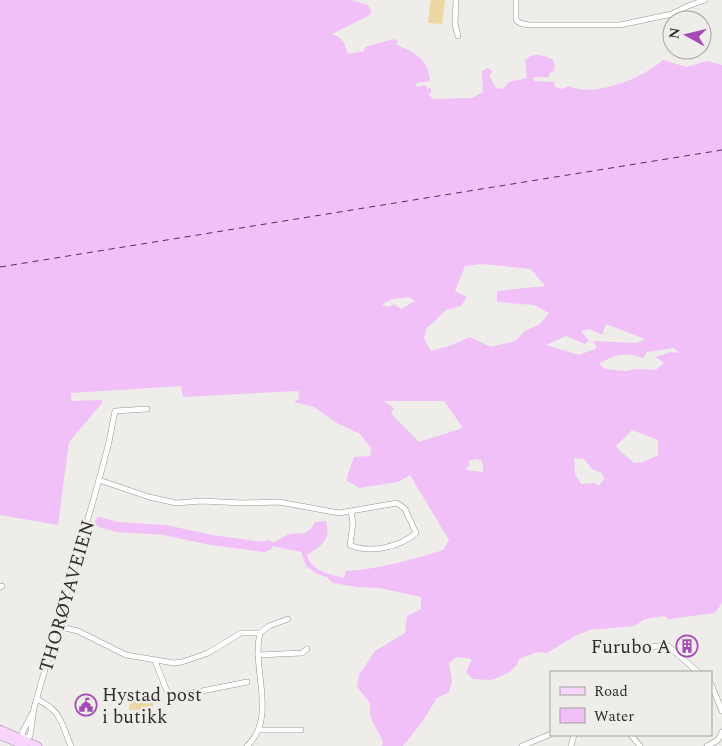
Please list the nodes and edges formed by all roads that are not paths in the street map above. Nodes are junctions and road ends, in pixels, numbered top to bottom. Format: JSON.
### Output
{"nodes":[{"id":1,"x":456,"y":0,"type":"edge"},
{"id":2,"x":516,"y":0,"type":"edge"},
{"id":3,"x":705,"y":0,"type":"edge"},
{"id":4,"x":458,"y":36,"type":"dead end"},
{"id":5,"x":147,"y":409,"type":"dead end"},
{"id":6,"x":99,"y":480,"type":"junction"},
{"id":7,"x":350,"y":511,"type":"junction"},
{"id":8,"x":288,"y":619,"type":"dead end"},
{"id":9,"x":56,"y":626,"type":"junction"},
{"id":10,"x":260,"y":633,"type":"junction"},
{"id":11,"x":307,"y":649,"type":"dead end"},
{"id":12,"x":613,"y":651,"type":"dead end"},
{"id":13,"x":258,"y":655,"type":"junction"},
{"id":14,"x":155,"y":661,"type":"junction"},
{"id":15,"x":697,"y":671,"type":"edge"},
{"id":16,"x":247,"y":682,"type":"dead end"},
{"id":17,"x":712,"y":686,"type":"edge"},
{"id":18,"x":37,"y":698,"type":"junction"},
{"id":19,"x":722,"y":711,"type":"edge"},
{"id":20,"x":0,"y":729,"type":"edge"},
{"id":21,"x":259,"y":730,"type":"junction"},
{"id":22,"x":301,"y":730,"type":"dead end"},
{"id":23,"x":722,"y":732,"type":"edge"},
{"id":24,"x":550,"y":734,"type":"edge"},
{"id":25,"x":0,"y":736,"type":"edge"},
{"id":26,"x":631,"y":736,"type":"edge"},
{"id":27,"x":25,"y":744,"type":"edge"},
{"id":28,"x":38,"y":746,"type":"edge"},
{"id":29,"x":71,"y":746,"type":"edge"},
{"id":30,"x":247,"y":746,"type":"edge"},
{"id":31,"x":522,"y":746,"type":"edge"},
{"id":32,"x":640,"y":746,"type":"edge"},
{"id":33,"x":707,"y":746,"type":"edge"}],
"edges":[{"from":1,"to":4,"type":"street"},
{"from":2,"to":3,"type":"street"},
{"from":5,"to":6,"type":"street","name":"THORØYAVEIEN"},
{"from":6,"to":7,"type":"street"},
{"from":6,"to":9,"type":"street","name":"THORØYAVEIEN"},
{"from":7,"to":7,"type":"street"},
{"from":8,"to":10,"type":"street"},
{"from":9,"to":14,"type":"street"},
{"from":9,"to":18,"type":"street","name":"THORØYAVEIEN"},
{"from":10,"to":13,"type":"street"},
{"from":10,"to":14,"type":"street"},
{"from":11,"to":13,"type":"street"},
{"from":12,"to":15,"type":"street"},
{"from":13,"to":21,"type":"street"},
{"from":14,"to":16,"type":"street"},
{"from":17,"to":19,"type":"street"},
{"from":18,"to":27,"type":"street","name":"THORØYAVEIEN"},
{"from":18,"to":29,"type":"street"},
{"from":20,"to":27,"type":"main road"},
{"from":21,"to":22,"type":"street"},
{"from":21,"to":30,"type":"street"},
{"from":23,"to":33,"type":"street"},
{"from":24,"to":31,"type":"street"},
{"from":25,"to":27,"type":"main road"},
{"from":26,"to":32,"type":"street"},
{"from":27,"to":28,"type":"main road"}]}
